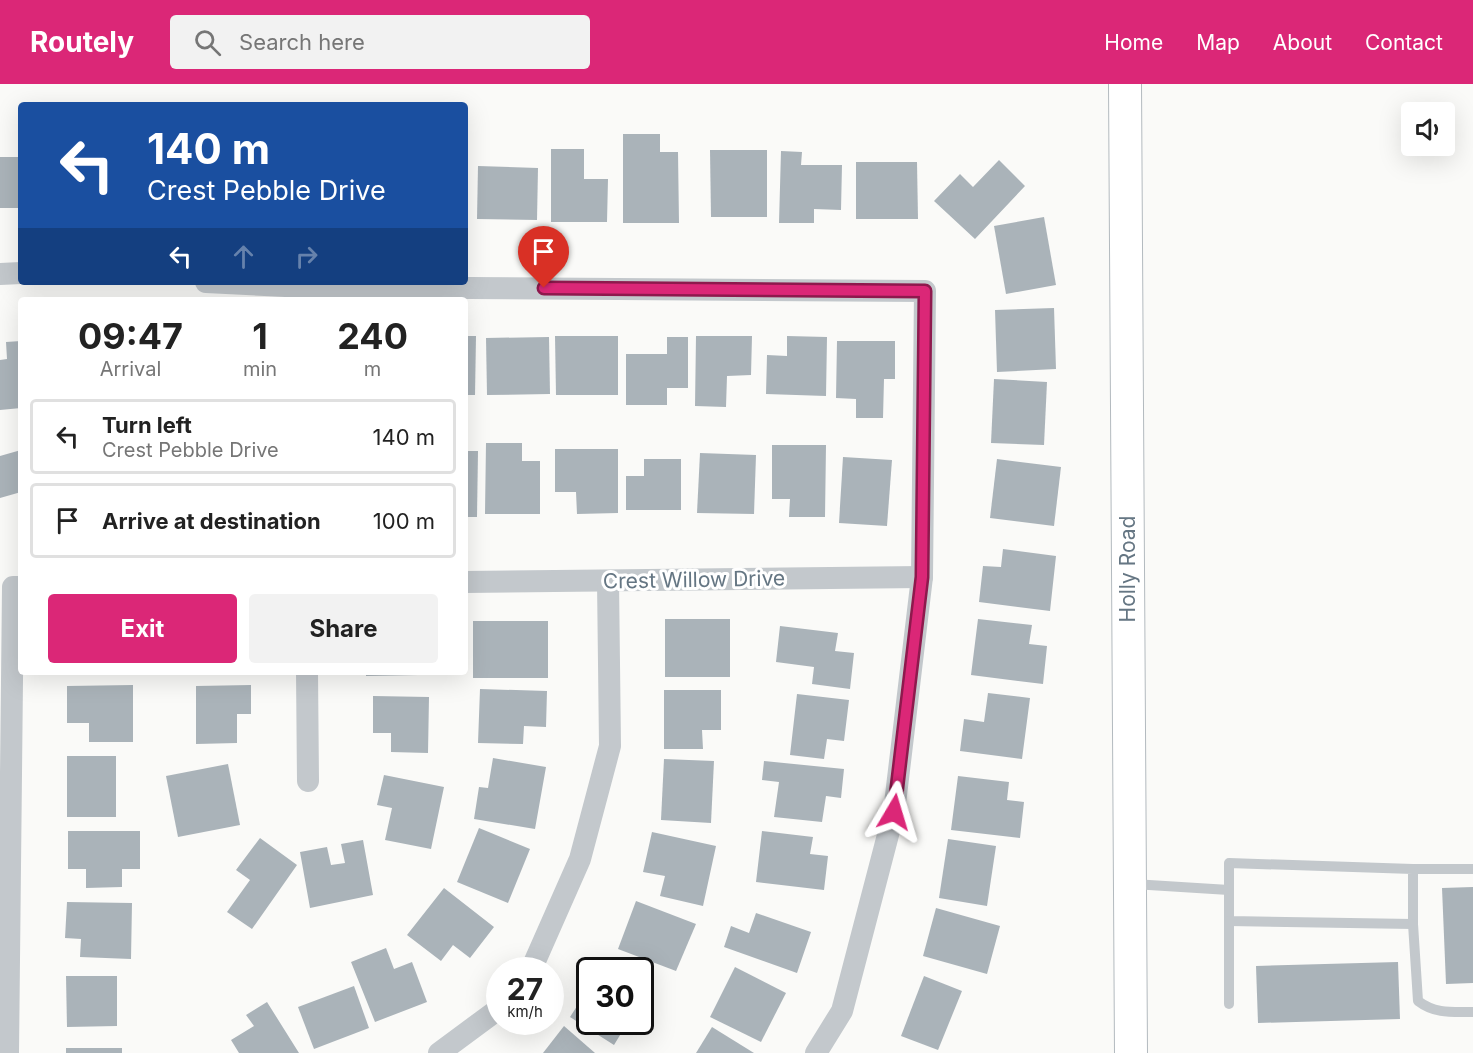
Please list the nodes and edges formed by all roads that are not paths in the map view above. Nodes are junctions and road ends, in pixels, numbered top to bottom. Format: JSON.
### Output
{"nodes":[{"id":1,"x":1125,"y":84,"type":"edge"},
{"id":2,"x":18,"y":273,"type":"edge"},
{"id":3,"x":0,"y":274,"type":"edge"},
{"id":4,"x":233,"y":285,"type":"edge"},
{"id":5,"x":306,"y":293,"type":"edge"},
{"id":6,"x":922,"y":577,"type":"junction"},
{"id":7,"x":608,"y":581,"type":"junction"},
{"id":8,"x":468,"y":582,"type":"edge"},
{"id":9,"x":17,"y":587,"type":"edge"},
{"id":10,"x":308,"y":675,"type":"edge"},
{"id":11,"x":308,"y":780,"type":"dead end"},
{"id":12,"x":1413,"y":869,"type":"junction"},
{"id":13,"x":1473,"y":869,"type":"edge"},
{"id":14,"x":1130,"y":884,"type":"junction"},
{"id":15,"x":1229,"y":890,"type":"junction"},
{"id":16,"x":1229,"y":921,"type":"junction"},
{"id":17,"x":1413,"y":924,"type":"junction"},
{"id":18,"x":537,"y":957,"type":"edge"},
{"id":19,"x":1229,"y":1004,"type":"dead end"},
{"id":20,"x":1473,"y":1012,"type":"edge"},
{"id":21,"x":486,"y":1018,"type":"edge"},
{"id":22,"x":8,"y":1053,"type":"edge"},
{"id":23,"x":440,"y":1053,"type":"edge"},
{"id":24,"x":816,"y":1053,"type":"edge"},
{"id":25,"x":1131,"y":1053,"type":"edge"}],
"edges":[{"from":1,"to":14,"type":"main road","name":"Holly Road"},
{"from":2,"to":3,"type":"street"},
{"from":4,"to":5,"type":"street"},
{"from":5,"to":6,"type":"street"},
{"from":6,"to":7,"type":"street","name":"Crest Willow Drive"},
{"from":6,"to":24,"type":"street"},
{"from":7,"to":8,"type":"street","name":"Crest Willow Drive"},
{"from":7,"to":18,"type":"street"},
{"from":9,"to":22,"type":"street"},
{"from":10,"to":11,"type":"street"},
{"from":12,"to":13,"type":"lane"},
{"from":12,"to":15,"type":"lane"},
{"from":12,"to":17,"type":"lane"},
{"from":14,"to":15,"type":"lane"},
{"from":14,"to":25,"type":"main road","name":"Holly Road"},
{"from":15,"to":16,"type":"lane"},
{"from":16,"to":17,"type":"lane"},
{"from":16,"to":19,"type":"lane"},
{"from":17,"to":20,"type":"lane"},
{"from":21,"to":23,"type":"street"}]}
